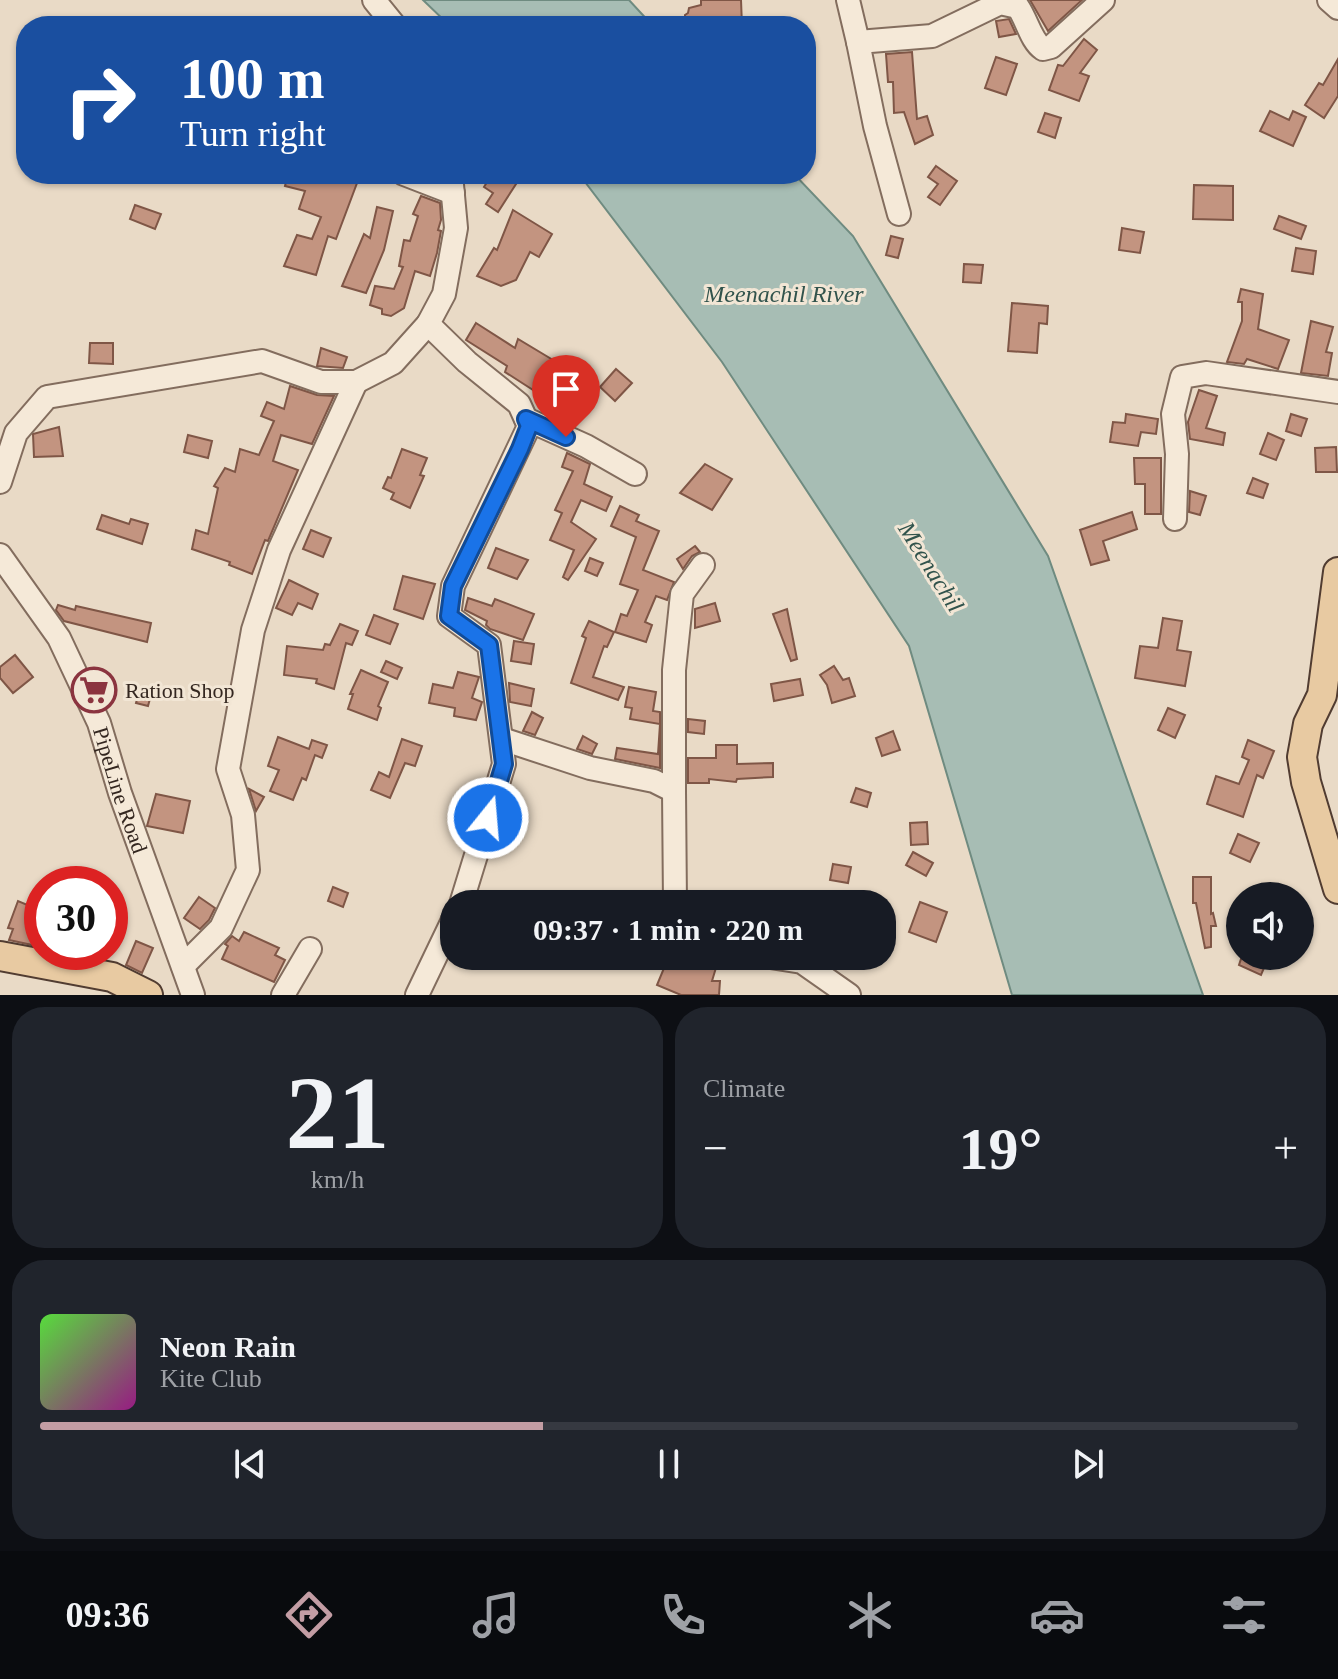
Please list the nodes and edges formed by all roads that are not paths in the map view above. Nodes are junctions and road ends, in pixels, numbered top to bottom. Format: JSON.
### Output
{"nodes":[{"id":1,"x":374,"y":0,"type":"edge"},
{"id":2,"x":848,"y":0,"type":"edge"},
{"id":3,"x":1329,"y":0,"type":"edge"},
{"id":4,"x":1095,"y":3,"type":"edge"},
{"id":5,"x":1338,"y":8,"type":"edge"},
{"id":6,"x":387,"y":16,"type":"edge"},
{"id":7,"x":858,"y":42,"type":"junction"},
{"id":8,"x":452,"y":184,"type":"edge"},
{"id":9,"x":899,"y":214,"type":"dead end"},
{"id":10,"x":428,"y":324,"type":"junction"},
{"id":11,"x":356,"y":382,"type":"junction"},
{"id":12,"x":1338,"y":392,"type":"edge"},
{"id":13,"x":526,"y":419,"type":"junction"},
{"id":14,"x":635,"y":474,"type":"dead end"},
{"id":15,"x":0,"y":482,"type":"edge"},
{"id":16,"x":1175,"y":519,"type":"dead end"},
{"id":17,"x":0,"y":555,"type":"edge"},
{"id":18,"x":703,"y":565,"type":"dead end"},
{"id":19,"x":1338,"y":572,"type":"edge"},
{"id":20,"x":1330,"y":696,"type":"edge"},
{"id":21,"x":502,"y":739,"type":"junction"},
{"id":22,"x":674,"y":791,"type":"junction"},
{"id":23,"x":1337,"y":884,"type":"edge"},
{"id":24,"x":465,"y":890,"type":"edge"},
{"id":25,"x":675,"y":890,"type":"edge"},
{"id":26,"x":440,"y":947,"type":"edge"},
{"id":27,"x":310,"y":949,"type":"dead end"},
{"id":28,"x":0,"y":956,"type":"edge"},
{"id":29,"x":183,"y":966,"type":"junction"},
{"id":30,"x":813,"y":970,"type":"edge"},
{"id":31,"x":148,"y":995,"type":"edge"},
{"id":32,"x":193,"y":995,"type":"edge"},
{"id":33,"x":283,"y":995,"type":"edge"},
{"id":34,"x":417,"y":995,"type":"edge"},
{"id":35,"x":849,"y":995,"type":"edge"}],
"edges":[{"from":1,"to":6,"type":"street"},
{"from":2,"to":7,"type":"street"},
{"from":3,"to":5,"type":"street"},
{"from":4,"to":7,"type":"street"},
{"from":7,"to":9,"type":"street"},
{"from":8,"to":10,"type":"street"},
{"from":10,"to":11,"type":"street"},
{"from":10,"to":13,"type":"street"},
{"from":11,"to":15,"type":"street"},
{"from":11,"to":29,"type":"street"},
{"from":12,"to":16,"type":"street"},
{"from":13,"to":14,"type":"street"},
{"from":13,"to":21,"type":"street"},
{"from":17,"to":29,"type":"street","name":"PipeLine Road"},
{"from":18,"to":22,"type":"street"},
{"from":19,"to":20,"type":"main road"},
{"from":20,"to":23,"type":"main road"},
{"from":21,"to":22,"type":"street"},
{"from":21,"to":24,"type":"street"},
{"from":22,"to":25,"type":"street"},
{"from":26,"to":34,"type":"street"},
{"from":27,"to":33,"type":"street"},
{"from":28,"to":31,"type":"main road"},
{"from":29,"to":32,"type":"street","name":"PipeLine Road"},
{"from":30,"to":35,"type":"street"}]}
